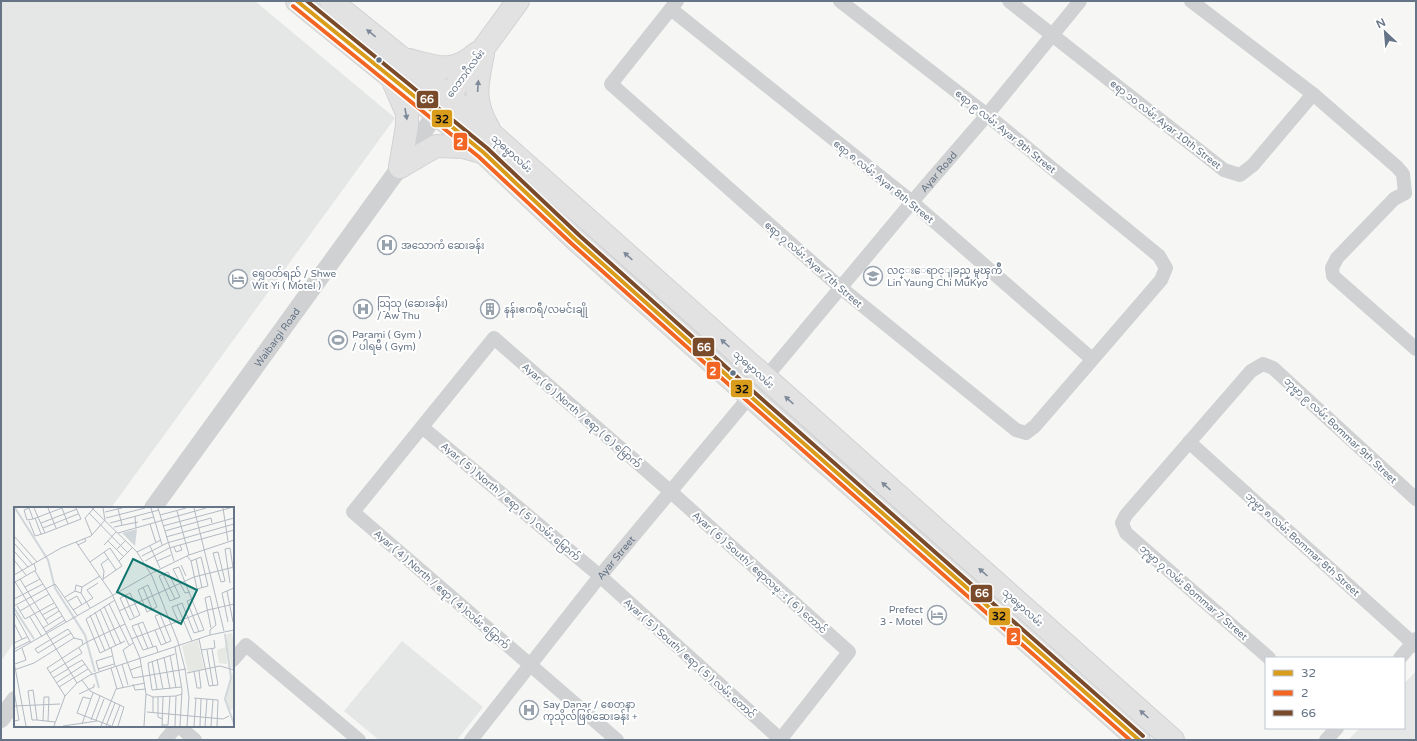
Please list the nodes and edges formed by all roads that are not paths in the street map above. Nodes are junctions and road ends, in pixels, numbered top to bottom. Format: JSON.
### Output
{"nodes":[{"id":1,"x":297,"y":1,"type":"edge"},
{"id":2,"x":331,"y":1,"type":"edge"},
{"id":3,"x":518,"y":1,"type":"edge"},
{"id":4,"x":840,"y":1,"type":"edge"},
{"id":5,"x":1009,"y":1,"type":"edge"},
{"id":6,"x":1080,"y":1,"type":"edge"},
{"id":7,"x":1191,"y":1,"type":"edge"},
{"id":8,"x":674,"y":5,"type":"edge"},
{"id":9,"x":1052,"y":34,"type":"junction"},
{"id":10,"x":484,"y":47,"type":"junction"},
{"id":11,"x":401,"y":58,"type":"junction"},
{"id":12,"x":392,"y":78,"type":"junction"},
{"id":13,"x":1313,"y":94,"type":"junction"},
{"id":14,"x":442,"y":105,"type":"junction"},
{"id":15,"x":987,"y":115,"type":"junction"},
{"id":16,"x":488,"y":144,"type":"junction"},
{"id":17,"x":400,"y":167,"type":"junction"},
{"id":18,"x":1411,"y":196,"type":"edge"},
{"id":19,"x":912,"y":202,"type":"junction"},
{"id":20,"x":841,"y":288,"type":"junction"},
{"id":21,"x":1416,"y":350,"type":"edge"},
{"id":22,"x":1092,"y":359,"type":"junction"},
{"id":23,"x":764,"y":378,"type":"junction"},
{"id":24,"x":750,"y":396,"type":"junction"},
{"id":25,"x":422,"y":426,"type":"junction"},
{"id":26,"x":1189,"y":442,"type":"junction"},
{"id":27,"x":671,"y":492,"type":"junction"},
{"id":28,"x":1416,"y":499,"type":"edge"},
{"id":29,"x":154,"y":507,"type":"edge"},
{"id":30,"x":600,"y":576,"type":"junction"},
{"id":31,"x":1415,"y":642,"type":"edge"},
{"id":32,"x":1268,"y":657,"type":"edge"},
{"id":33,"x":1401,"y":657,"type":"edge"},
{"id":34,"x":234,"y":659,"type":"edge"},
{"id":35,"x":530,"y":665,"type":"junction"},
{"id":36,"x":14,"y":701,"type":"edge"},
{"id":37,"x":1,"y":719,"type":"edge"},
{"id":38,"x":177,"y":727,"type":"edge"},
{"id":39,"x":179,"y":727,"type":"edge"},
{"id":40,"x":1336,"y":729,"type":"edge"},
{"id":41,"x":165,"y":740,"type":"edge"},
{"id":42,"x":195,"y":740,"type":"edge"},
{"id":43,"x":359,"y":740,"type":"edge"},
{"id":44,"x":471,"y":740,"type":"edge"},
{"id":45,"x":617,"y":740,"type":"edge"},
{"id":46,"x":780,"y":740,"type":"edge"},
{"id":47,"x":1139,"y":740,"type":"edge"},
{"id":48,"x":1173,"y":740,"type":"edge"},
{"id":49,"x":1326,"y":740,"type":"edge"}],
"edges":[{"from":1,"to":12,"type":"main road","name":"သုဓမ္မာလမ်း"},
{"from":11,"to":2,"type":"main road","name":"သုဓမ္မာလမ်း","one_way":true},
{"from":3,"to":10,"type":"main road","name":"ဝေဘာဂီလမ်း"},
{"from":4,"to":15,"type":"street","name":"ဧရာ ၉ လမ်း Ayar 9th Street"},
{"from":5,"to":9,"type":"street","name":"ဧရာ ၁၀ လမ်း Ayar 10th Street"},
{"from":6,"to":9,"type":"street","name":"Ayar Road"},
{"from":7,"to":13,"type":"street"},
{"from":8,"to":19,"type":"street","name":"ဧရာ ၈ လမ်း Ayar 8th Street"},
{"from":8,"to":20,"type":"street","name":"ဧရာ ၇ လမ်း Ayar 7th Street"},
{"from":9,"to":13,"type":"street","name":"ဧရာ ၁၀ လမ်း Ayar 10th Street"},
{"from":9,"to":15,"type":"street","name":"Ayar Road"},
{"from":10,"to":11,"type":"main road"},
{"from":10,"to":14,"type":"main road","name":"ဝေဘာဂီလမ်း"},
{"from":16,"to":10,"type":"main road","one_way":true},
{"from":11,"to":14,"type":"main road","name":"သုဓမ္မာလမ်း"},
{"from":12,"to":14,"type":"main road","name":"သုဓမ္မာလမ်း"},
{"from":12,"to":17,"type":"main road","one_way":true},
{"from":13,"to":18,"type":"street"},
{"from":14,"to":16,"type":"main road","name":"သုဓမ္မာလမ်း"},
{"from":14,"to":17,"type":"street","name":"ဝေဘာဂီလမ်း"},
{"from":15,"to":19,"type":"street","name":"Ayar Road"},
{"from":15,"to":22,"type":"street","name":"ဧရာ ၉ လမ်း Ayar 9th Street"},
{"from":16,"to":17,"type":"main road"},
{"from":23,"to":16,"type":"main road","name":"သုဓမ္မာလမ်း","one_way":true},
{"from":16,"to":24,"type":"main road","name":"သုဓမ္မာလမ်း"},
{"from":17,"to":29,"type":"street","name":"Waibargi Road"},
{"from":18,"to":21,"type":"street"},
{"from":19,"to":20,"type":"street","name":"Ayar Road"},
{"from":19,"to":22,"type":"street","name":"ဧရာ ၈ လမ်း Ayar 8th Street"},
{"from":20,"to":22,"type":"street","name":"ဧရာ ၇ လမ်း Ayar 7th Street"},
{"from":20,"to":23,"type":"street","name":"Ayar Road"},
{"from":23,"to":24,"type":"street","name":"Ayar Street"},
{"from":48,"to":23,"type":"main road","name":"သုဓမ္မာလမ်း","one_way":true},
{"from":24,"to":27,"type":"street","name":"Ayar Street"},
{"from":24,"to":47,"type":"main road","name":"သုဓမ္မာလမ်း"},
{"from":25,"to":27,"type":"street","name":"Ayar ( 6 ) North / ဧရာ ( 6 ) မြောက်"},
{"from":25,"to":30,"type":"street","name":"Ayar ( 5 ) North / ဧရာ ( 5 ) လမ်း မြောက်"},
{"from":25,"to":35,"type":"street","name":"Ayar ( 4 ) North / ဧရာ ( 4 )လမ်း မြောက်"},
{"from":26,"to":28,"type":"street","name":"ဘုမ္မာ ၉ လမ်း Bommar 9th Street"},
{"from":26,"to":31,"type":"street","name":"ဘုမ္မာ ၈ လမ်း Bommar 8th Street"},
{"from":26,"to":32,"type":"street","name":"ဘုမ္မာ ၇ လမ်း Bommar 7 Street"},
{"from":27,"to":30,"type":"street","name":"Ayar Street"},
{"from":27,"to":46,"type":"street","name":"Ayar ( 6 ) South/ ဧရာလမ္း ( 6 ) တောင်"},
{"from":30,"to":35,"type":"street","name":"Ayar Street"},
{"from":30,"to":46,"type":"street","name":"Ayar ( 5 ) South/ ဧရာ ( 5 ) လမ်း တောင်"},
{"from":31,"to":33,"type":"street"},
{"from":34,"to":43,"type":"street"},
{"from":35,"to":44,"type":"street","name":"Ayar Street"},
{"from":35,"to":45,"type":"street","name":"Ayar ( 4 ) North / ဧရာ ( 4 )လမ်း မြောက်"},
{"from":36,"to":37,"type":"street"},
{"from":38,"to":41,"type":"street"},
{"from":39,"to":42,"type":"street"},
{"from":40,"to":49,"type":"street"}]}
